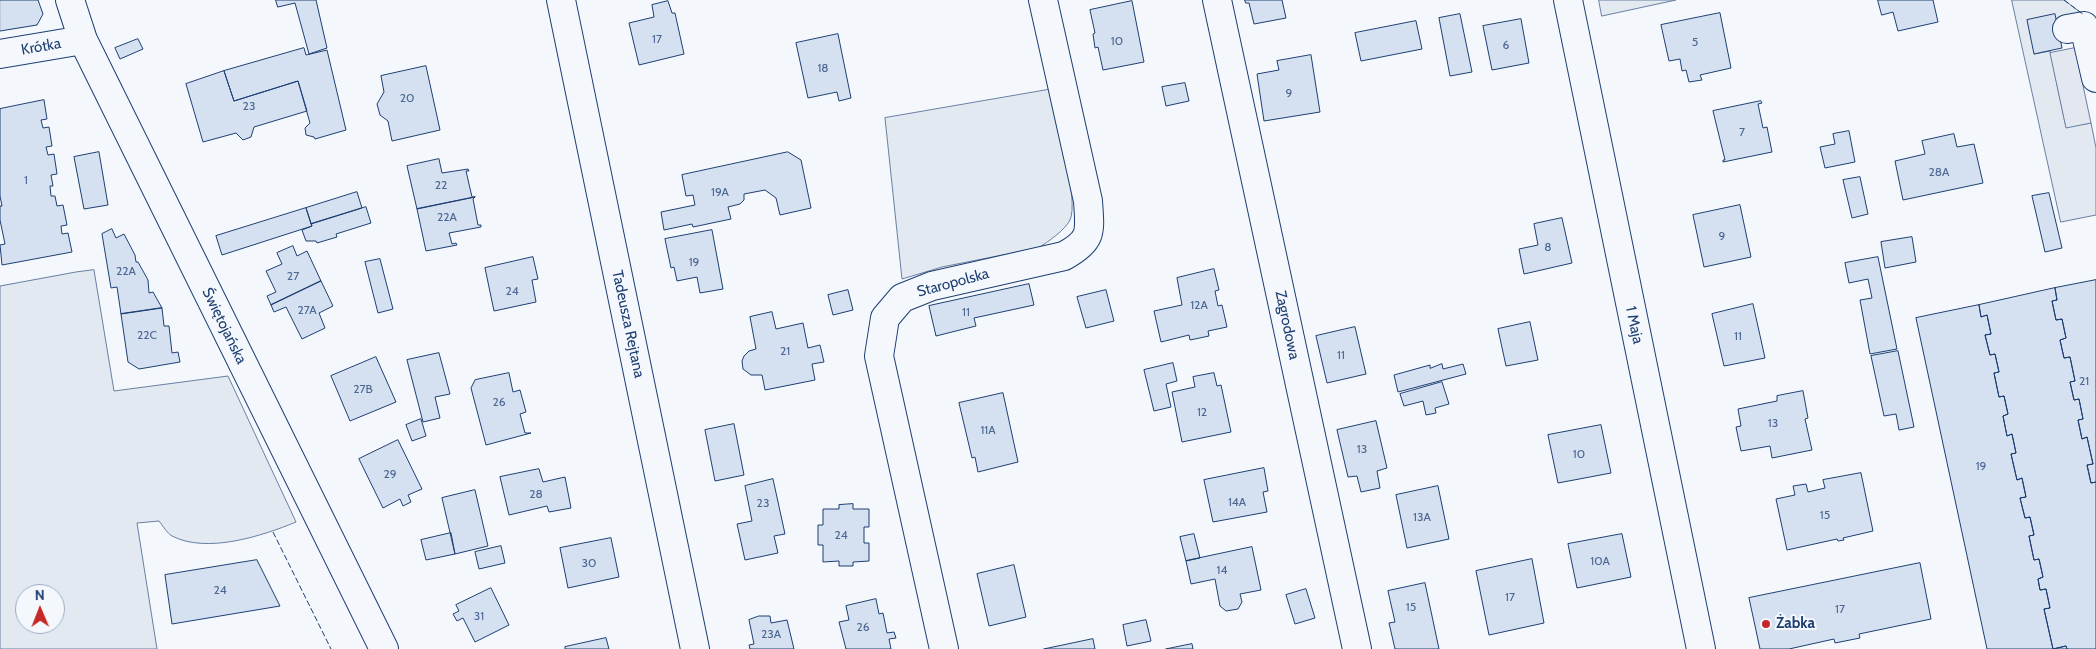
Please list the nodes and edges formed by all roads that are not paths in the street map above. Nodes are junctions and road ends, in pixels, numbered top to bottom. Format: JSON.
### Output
{"nodes":[{"id":1,"x":70,"y":0,"type":"edge"},
{"id":2,"x":561,"y":0,"type":"edge"},
{"id":3,"x":1043,"y":0,"type":"edge"},
{"id":4,"x":1217,"y":0,"type":"edge"},
{"id":5,"x":1568,"y":0,"type":"edge"},
{"id":6,"x":2068,"y":29,"type":"dead end"},
{"id":7,"x":83,"y":40,"type":"junction"},
{"id":8,"x":0,"y":54,"type":"edge"},
{"id":9,"x":2096,"y":78,"type":"edge"},
{"id":10,"x":384,"y":649,"type":"edge"},
{"id":11,"x":695,"y":649,"type":"edge"},
{"id":12,"x":944,"y":649,"type":"edge"},
{"id":13,"x":1357,"y":649,"type":"edge"},
{"id":14,"x":1701,"y":649,"type":"edge"}],
"edges":[{"from":1,"to":7,"type":"street","name":"Świętojańska"},
{"from":2,"to":11,"type":"street","name":"Tadeusza Rejtana"},
{"from":3,"to":12,"type":"street","name":"Staropolska"},
{"from":4,"to":13,"type":"street","name":"Zagrodowa"},
{"from":5,"to":14,"type":"street","name":"1 Maja"},
{"from":6,"to":9,"type":"street"},
{"from":7,"to":8,"type":"street","name":"Krótka"},
{"from":7,"to":10,"type":"street","name":"Świętojańska"}]}
